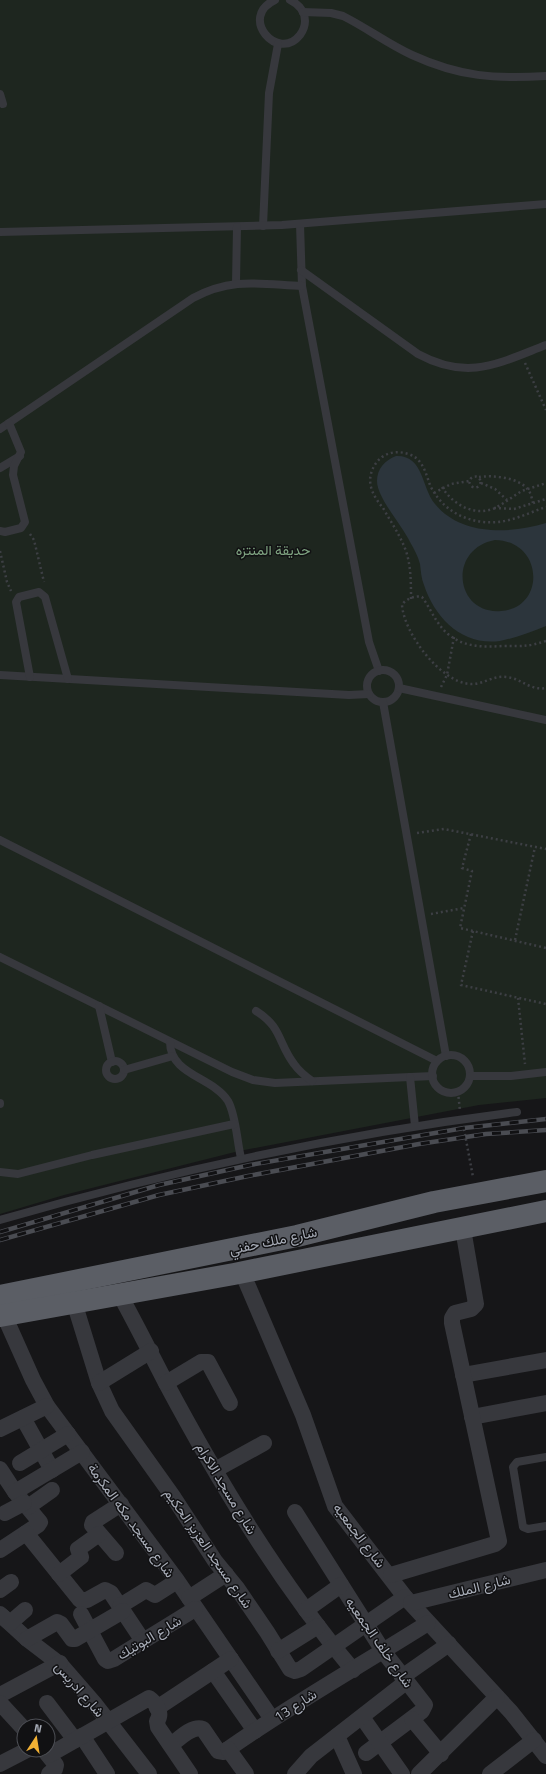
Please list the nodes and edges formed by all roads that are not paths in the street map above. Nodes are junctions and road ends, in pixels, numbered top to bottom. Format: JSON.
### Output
{"nodes":[{"id":1,"x":290,"y":0,"type":"edge"},
{"id":2,"x":270,"y":1,"type":"edge"},
{"id":3,"x":303,"y":12,"type":"junction"},
{"id":4,"x":278,"y":44,"type":"junction"},
{"id":5,"x":546,"y":76,"type":"edge"},
{"id":6,"x":0,"y":94,"type":"edge"},
{"id":7,"x":4,"y":104,"type":"dead end"},
{"id":8,"x":546,"y":204,"type":"edge"},
{"id":9,"x":300,"y":224,"type":"junction"},
{"id":10,"x":263,"y":226,"type":"junction"},
{"id":11,"x":237,"y":227,"type":"junction"},
{"id":12,"x":0,"y":232,"type":"edge"},
{"id":13,"x":301,"y":270,"type":"junction"},
{"id":14,"x":236,"y":283,"type":"junction"},
{"id":15,"x":302,"y":286,"type":"junction"},
{"id":16,"x":546,"y":345,"type":"edge"},
{"id":17,"x":9,"y":423,"type":"junction"},
{"id":18,"x":0,"y":429,"type":"edge"},
{"id":19,"x":20,"y":456,"type":"junction"},
{"id":20,"x":0,"y":468,"type":"edge"},
{"id":21,"x":0,"y":531,"type":"edge"},
{"id":22,"x":379,"y":671,"type":"junction"},
{"id":23,"x":0,"y":675,"type":"edge"},
{"id":24,"x":30,"y":677,"type":"junction"},
{"id":25,"x":68,"y":679,"type":"junction"},
{"id":26,"x":399,"y":688,"type":"junction"},
{"id":27,"x":369,"y":694,"type":"junction"},
{"id":28,"x":383,"y":702,"type":"junction"},
{"id":29,"x":546,"y":720,"type":"edge"},
{"id":30,"x":0,"y":840,"type":"edge"},
{"id":31,"x":0,"y":958,"type":"edge"},
{"id":32,"x":99,"y":1006,"type":"junction"},
{"id":33,"x":256,"y":1011,"type":"dead end"},
{"id":34,"x":170,"y":1042,"type":"junction"},
{"id":35,"x":173,"y":1056,"type":"junction"},
{"id":36,"x":446,"y":1056,"type":"junction"},
{"id":37,"x":112,"y":1062,"type":"junction"},
{"id":38,"x":437,"y":1062,"type":"junction"},
{"id":39,"x":124,"y":1070,"type":"junction"},
{"id":40,"x":546,"y":1072,"type":"edge"},
{"id":41,"x":432,"y":1076,"type":"junction"},
{"id":42,"x":470,"y":1076,"type":"junction"},
{"id":43,"x":410,"y":1077,"type":"junction"},
{"id":44,"x":312,"y":1081,"type":"junction"},
{"id":45,"x":517,"y":1112,"type":"dead end"},
{"id":46,"x":234,"y":1124,"type":"junction"},
{"id":47,"x":414,"y":1126,"type":"junction"},
{"id":48,"x":240,"y":1158,"type":"junction"},
{"id":49,"x":0,"y":1172,"type":"edge"},
{"id":50,"x":546,"y":1181,"type":"edge"},
{"id":51,"x":506,"y":1188,"type":"junction"},
{"id":52,"x":434,"y":1202,"type":"junction"},
{"id":53,"x":546,"y":1211,"type":"edge"},
{"id":54,"x":510,"y":1219,"type":"junction"},
{"id":55,"x":0,"y":1220,"type":"edge"},
{"id":56,"x":453,"y":1231,"type":"junction"},
{"id":57,"x":242,"y":1272,"type":"junction"},
{"id":58,"x":120,"y":1295,"type":"junction"},
{"id":59,"x":74,"y":1302,"type":"junction"},
{"id":60,"x":1,"y":1309,"type":"edge"},
{"id":61,"x":151,"y":1351,"type":"junction"},
{"id":62,"x":546,"y":1360,"type":"edge"},
{"id":63,"x":463,"y":1375,"type":"junction"},
{"id":64,"x":98,"y":1383,"type":"junction"},
{"id":65,"x":166,"y":1383,"type":"junction"},
{"id":66,"x":230,"y":1403,"type":"dead end"},
{"id":67,"x":546,"y":1403,"type":"edge"},
{"id":68,"x":47,"y":1406,"type":"junction"},
{"id":69,"x":472,"y":1417,"type":"junction"},
{"id":70,"x":23,"y":1418,"type":"junction"},
{"id":71,"x":0,"y":1428,"type":"edge"},
{"id":72,"x":68,"y":1434,"type":"junction"},
{"id":73,"x":264,"y":1442,"type":"dead end"},
{"id":74,"x":41,"y":1450,"type":"junction"},
{"id":75,"x":82,"y":1452,"type":"junction"},
{"id":76,"x":546,"y":1457,"type":"edge"},
{"id":77,"x":20,"y":1462,"type":"dead end"},
{"id":78,"x":0,"y":1469,"type":"edge"},
{"id":79,"x":52,"y":1470,"type":"junction"},
{"id":80,"x":215,"y":1470,"type":"junction"},
{"id":81,"x":52,"y":1490,"type":"dead end"},
{"id":82,"x":22,"y":1500,"type":"junction"},
{"id":83,"x":121,"y":1504,"type":"junction"},
{"id":84,"x":295,"y":1512,"type":"dead end"},
{"id":85,"x":5,"y":1513,"type":"dead end"},
{"id":86,"x":546,"y":1526,"type":"edge"},
{"id":87,"x":26,"y":1533,"type":"junction"},
{"id":88,"x":99,"y":1534,"type":"junction"},
{"id":89,"x":0,"y":1550,"type":"edge"},
{"id":90,"x":116,"y":1553,"type":"dead end"},
{"id":91,"x":546,"y":1570,"type":"edge"},
{"id":92,"x":59,"y":1574,"type":"junction"},
{"id":93,"x":226,"y":1574,"type":"junction"},
{"id":94,"x":391,"y":1576,"type":"junction"},
{"id":95,"x":177,"y":1580,"type":"junction"},
{"id":96,"x":341,"y":1585,"type":"junction"},
{"id":97,"x":408,"y":1600,"type":"junction"},
{"id":98,"x":192,"y":1604,"type":"junction"},
{"id":99,"x":122,"y":1609,"type":"junction"},
{"id":100,"x":25,"y":1610,"type":"dead end"},
{"id":101,"x":306,"y":1610,"type":"junction"},
{"id":102,"x":81,"y":1614,"type":"dead end"},
{"id":103,"x":0,"y":1615,"type":"edge"},
{"id":104,"x":428,"y":1622,"type":"junction"},
{"id":105,"x":366,"y":1623,"type":"junction"},
{"id":106,"x":318,"y":1626,"type":"junction"},
{"id":107,"x":90,"y":1630,"type":"junction"},
{"id":108,"x":27,"y":1639,"type":"junction"},
{"id":109,"x":143,"y":1641,"type":"junction"},
{"id":110,"x":449,"y":1644,"type":"junction"},
{"id":111,"x":333,"y":1646,"type":"junction"},
{"id":112,"x":278,"y":1651,"type":"junction"},
{"id":113,"x":383,"y":1651,"type":"junction"},
{"id":114,"x":231,"y":1659,"type":"junction"},
{"id":115,"x":60,"y":1663,"type":"junction"},
{"id":116,"x":353,"y":1670,"type":"junction"},
{"id":117,"x":213,"y":1671,"type":"junction"},
{"id":118,"x":404,"y":1679,"type":"junction"},
{"id":119,"x":0,"y":1695,"type":"edge"},
{"id":120,"x":497,"y":1697,"type":"junction"},
{"id":121,"x":0,"y":1703,"type":"edge"},
{"id":122,"x":47,"y":1703,"type":"dead end"},
{"id":123,"x":157,"y":1708,"type":"junction"},
{"id":124,"x":362,"y":1717,"type":"junction"},
{"id":125,"x":272,"y":1719,"type":"junction"},
{"id":126,"x":412,"y":1719,"type":"junction"},
{"id":127,"x":16,"y":1720,"type":"edge"},
{"id":128,"x":108,"y":1721,"type":"junction"},
{"id":129,"x":255,"y":1731,"type":"junction"},
{"id":130,"x":337,"y":1736,"type":"junction"},
{"id":131,"x":78,"y":1738,"type":"junction"},
{"id":132,"x":534,"y":1740,"type":"junction"},
{"id":133,"x":380,"y":1742,"type":"junction"},
{"id":134,"x":171,"y":1745,"type":"junction"},
{"id":135,"x":56,"y":1748,"type":"edge"},
{"id":136,"x":228,"y":1749,"type":"junction"},
{"id":137,"x":366,"y":1752,"type":"dead end"},
{"id":138,"x":441,"y":1754,"type":"junction"},
{"id":139,"x":16,"y":1756,"type":"edge"},
{"id":140,"x":546,"y":1756,"type":"edge"},
{"id":141,"x":51,"y":1758,"type":"edge"},
{"id":142,"x":0,"y":1764,"type":"edge"},
{"id":143,"x":242,"y":1773,"type":"edge"},
{"id":144,"x":49,"y":1774,"type":"edge"},
{"id":145,"x":107,"y":1774,"type":"edge"},
{"id":146,"x":149,"y":1774,"type":"edge"},
{"id":147,"x":190,"y":1774,"type":"edge"},
{"id":148,"x":295,"y":1774,"type":"edge"},
{"id":149,"x":354,"y":1774,"type":"edge"},
{"id":150,"x":402,"y":1774,"type":"edge"},
{"id":151,"x":419,"y":1774,"type":"edge"},
{"id":152,"x":490,"y":1774,"type":"edge"}],
"edges":[{"from":1,"to":3,"type":"lane"},
{"from":2,"to":4,"type":"lane"},
{"from":3,"to":4,"type":"lane"},
{"from":3,"to":5,"type":"lane"},
{"from":4,"to":10,"type":"lane"},
{"from":6,"to":7,"type":"lane"},
{"from":8,"to":9,"type":"lane"},
{"from":9,"to":10,"type":"lane"},
{"from":9,"to":13,"type":"lane"},
{"from":10,"to":11,"type":"lane"},
{"from":11,"to":12,"type":"lane"},
{"from":11,"to":14,"type":"lane"},
{"from":13,"to":15,"type":"lane"},
{"from":13,"to":16,"type":"lane"},
{"from":14,"to":15,"type":"lane"},
{"from":14,"to":17,"type":"lane"},
{"from":15,"to":22,"type":"lane"},
{"from":17,"to":18,"type":"lane"},
{"from":17,"to":19,"type":"lane"},
{"from":19,"to":20,"type":"lane"},
{"from":19,"to":21,"type":"lane"},
{"from":22,"to":26,"type":"lane"},
{"from":22,"to":27,"type":"lane"},
{"from":23,"to":24,"type":"lane"},
{"from":24,"to":25,"type":"lane"},
{"from":24,"to":25,"type":"lane"},
{"from":25,"to":27,"type":"lane"},
{"from":26,"to":28,"type":"lane"},
{"from":26,"to":29,"type":"lane"},
{"from":27,"to":28,"type":"lane"},
{"from":28,"to":36,"type":"lane"},
{"from":30,"to":38,"type":"lane"},
{"from":31,"to":32,"type":"lane"},
{"from":32,"to":34,"type":"lane"},
{"from":32,"to":37,"type":"lane"},
{"from":33,"to":44,"type":"lane"},
{"from":34,"to":35,"type":"lane"},
{"from":34,"to":44,"type":"lane"},
{"from":35,"to":39,"type":"lane"},
{"from":35,"to":46,"type":"lane"},
{"from":36,"to":38,"type":"lane"},
{"from":36,"to":42,"type":"lane"},
{"from":37,"to":39,"type":"lane"},
{"from":37,"to":39,"type":"lane"},
{"from":38,"to":41,"type":"lane"},
{"from":40,"to":42,"type":"lane"},
{"from":41,"to":42,"type":"lane"},
{"from":41,"to":43,"type":"lane"},
{"from":43,"to":44,"type":"lane"},
{"from":43,"to":47,"type":"lane"},
{"from":45,"to":47,"type":"lane"},
{"from":46,"to":48,"type":"lane"},
{"from":46,"to":49,"type":"lane"},
{"from":47,"to":48,"type":"lane"},
{"from":48,"to":55,"type":"lane"},
{"from":50,"to":51,"type":"highway","name":"شارع ملك حفني"},
{"from":51,"to":52,"type":"highway","name":"شارع ملك حفني"},
{"from":51,"to":54,"type":"highway"},
{"from":52,"to":56,"type":"highway"},
{"from":52,"to":60,"type":"highway","name":"شارع ملك حفني"},
{"from":53,"to":54,"type":"highway","name":"شارع ملك حفني"},
{"from":54,"to":56,"type":"highway","name":"شارع ملك حفني"},
{"from":56,"to":57,"type":"highway","name":"شارع ملك حفني"},
{"from":56,"to":63,"type":"street"},
{"from":57,"to":58,"type":"highway","name":"شارع ملك حفني"},
{"from":57,"to":94,"type":"street","name":"شارع الجمعيه"},
{"from":58,"to":59,"type":"highway","name":"شارع ملك حفني"},
{"from":58,"to":61,"type":"street","name":"شارع مسجد الاكرام"},
{"from":59,"to":60,"type":"highway","name":"شارع ملك حفني"},
{"from":59,"to":64,"type":"street","name":"شارع مسجد العزيز الحكيم"},
{"from":60,"to":68,"type":"street","name":"شارع مسجد مكه المكرمة"},
{"from":61,"to":64,"type":"street"},
{"from":61,"to":65,"type":"street","name":"شارع مسجد الاكرام"},
{"from":62,"to":63,"type":"street"},
{"from":63,"to":69,"type":"street"},
{"from":64,"to":93,"type":"street","name":"شارع مسجد العزيز الحكيم"},
{"from":65,"to":66,"type":"street"},
{"from":65,"to":80,"type":"street","name":"شارع مسجد الاكرام"},
{"from":67,"to":69,"type":"street"},
{"from":68,"to":70,"type":"street"},
{"from":68,"to":72,"type":"street","name":"شارع مسجد مكه المكرمة"},
{"from":69,"to":94,"type":"street"},
{"from":70,"to":71,"type":"street"},
{"from":70,"to":74,"type":"street"},
{"from":72,"to":74,"type":"street"},
{"from":72,"to":75,"type":"street","name":"شارع مسجد مكه المكرمة"},
{"from":73,"to":80,"type":"street"},
{"from":74,"to":77,"type":"street"},
{"from":74,"to":79,"type":"street"},
{"from":75,"to":79,"type":"street"},
{"from":75,"to":83,"type":"street","name":"شارع مسجد مكه المكرمة"},
{"from":76,"to":86,"type":"lane"},
{"from":78,"to":82,"type":"street"},
{"from":79,"to":82,"type":"street"},
{"from":80,"to":101,"type":"street","name":"شارع مسجد الاكرام"},
{"from":81,"to":82,"type":"street"},
{"from":82,"to":85,"type":"street"},
{"from":82,"to":87,"type":"street"},
{"from":83,"to":88,"type":"street"},
{"from":83,"to":95,"type":"street","name":"شارع مسجد مكه المكرمة"},
{"from":84,"to":96,"type":"street","name":"شارع خلف الجمعيه"},
{"from":87,"to":89,"type":"street"},
{"from":87,"to":92,"type":"street"},
{"from":88,"to":90,"type":"street"},
{"from":88,"to":92,"type":"street"},
{"from":91,"to":97,"type":"street","name":"شارع الملك"},
{"from":92,"to":99,"type":"street"},
{"from":93,"to":98,"type":"street","name":"شارع البوتيك"},
{"from":93,"to":112,"type":"street","name":"شارع مسجد العزيز الحكيم"},
{"from":94,"to":97,"type":"street","name":"شارع الجمعيه"},
{"from":95,"to":98,"type":"street","name":"شارع مسجد مكه المكرمة"},
{"from":95,"to":99,"type":"street"},
{"from":96,"to":101,"type":"street"},
{"from":96,"to":105,"type":"street","name":"شارع خلف الجمعيه"},
{"from":97,"to":104,"type":"street","name":"شارع الجمعيه"},
{"from":97,"to":105,"type":"street","name":"شارع مسجد العزيز الحكيم"},
{"from":98,"to":109,"type":"street","name":"شارع البوتيك"},
{"from":98,"to":114,"type":"street","name":"شارع مسجد مكه المكرمة"},
{"from":99,"to":107,"type":"street"},
{"from":99,"to":109,"type":"street"},
{"from":100,"to":103,"type":"street"},
{"from":101,"to":106,"type":"street","name":"شارع مسجد الاكرام"},
{"from":102,"to":107,"type":"street","name":"شارع البوتيك"},
{"from":103,"to":108,"type":"street","name":"شارع ادريس"},
{"from":104,"to":110,"type":"street","name":"شارع الجمعيه"},
{"from":104,"to":113,"type":"street","name":"شارع 13"},
{"from":105,"to":111,"type":"street","name":"شارع مسجد العزيز الحكيم"},
{"from":105,"to":113,"type":"street","name":"شارع خلف الجمعيه"},
{"from":106,"to":111,"type":"street","name":"شارع مسجد الاكرام"},
{"from":106,"to":112,"type":"street"},
{"from":107,"to":108,"type":"street"},
{"from":107,"to":109,"type":"street","name":"شارع البوتيك"},
{"from":108,"to":115,"type":"street","name":"شارع ادريس"},
{"from":110,"to":118,"type":"street"},
{"from":110,"to":120,"type":"street","name":"شارع الجمعيه"},
{"from":111,"to":112,"type":"street","name":"شارع مسجد العزيز الحكيم"},
{"from":111,"to":116,"type":"street","name":"شارع مسجد الاكرام"},
{"from":113,"to":116,"type":"street","name":"شارع 13"},
{"from":113,"to":118,"type":"street","name":"شارع خلف الجمعيه"},
{"from":114,"to":117,"type":"street"},
{"from":114,"to":125,"type":"street","name":"شارع مسجد مكه المكرمة"},
{"from":115,"to":119,"type":"street"},
{"from":115,"to":128,"type":"street","name":"شارع ادريس"},
{"from":116,"to":125,"type":"street","name":"شارع 13"},
{"from":117,"to":123,"type":"street"},
{"from":117,"to":129,"type":"street"},
{"from":118,"to":124,"type":"street"},
{"from":118,"to":126,"type":"street","name":"شارع خلف الجمعيه"},
{"from":120,"to":132,"type":"street","name":"شارع الجمعيه"},
{"from":120,"to":138,"type":"street"},
{"from":121,"to":127,"type":"street"},
{"from":122,"to":131,"type":"street"},
{"from":123,"to":128,"type":"street"},
{"from":123,"to":134,"type":"street"},
{"from":124,"to":130,"type":"street"},
{"from":124,"to":133,"type":"street"},
{"from":125,"to":129,"type":"street","name":"شارع 13"},
{"from":126,"to":133,"type":"street","name":"شارع خلف الجمعيه"},
{"from":126,"to":138,"type":"street"},
{"from":128,"to":131,"type":"street"},
{"from":128,"to":146,"type":"street","name":"شارع ادريس"},
{"from":129,"to":136,"type":"street","name":"شارع 13"},
{"from":130,"to":148,"type":"street"},
{"from":130,"to":149,"type":"street"},
{"from":131,"to":135,"type":"street"},
{"from":131,"to":145,"type":"street"},
{"from":132,"to":140,"type":"street","name":"شارع الجمعيه"},
{"from":132,"to":152,"type":"street"},
{"from":133,"to":137,"type":"street","name":"شارع خلف الجمعيه"},
{"from":133,"to":150,"type":"street"},
{"from":134,"to":136,"type":"street"},
{"from":134,"to":147,"type":"street"},
{"from":136,"to":143,"type":"street"},
{"from":138,"to":151,"type":"street"},
{"from":139,"to":142,"type":"street"},
{"from":141,"to":144,"type":"street"}]}
